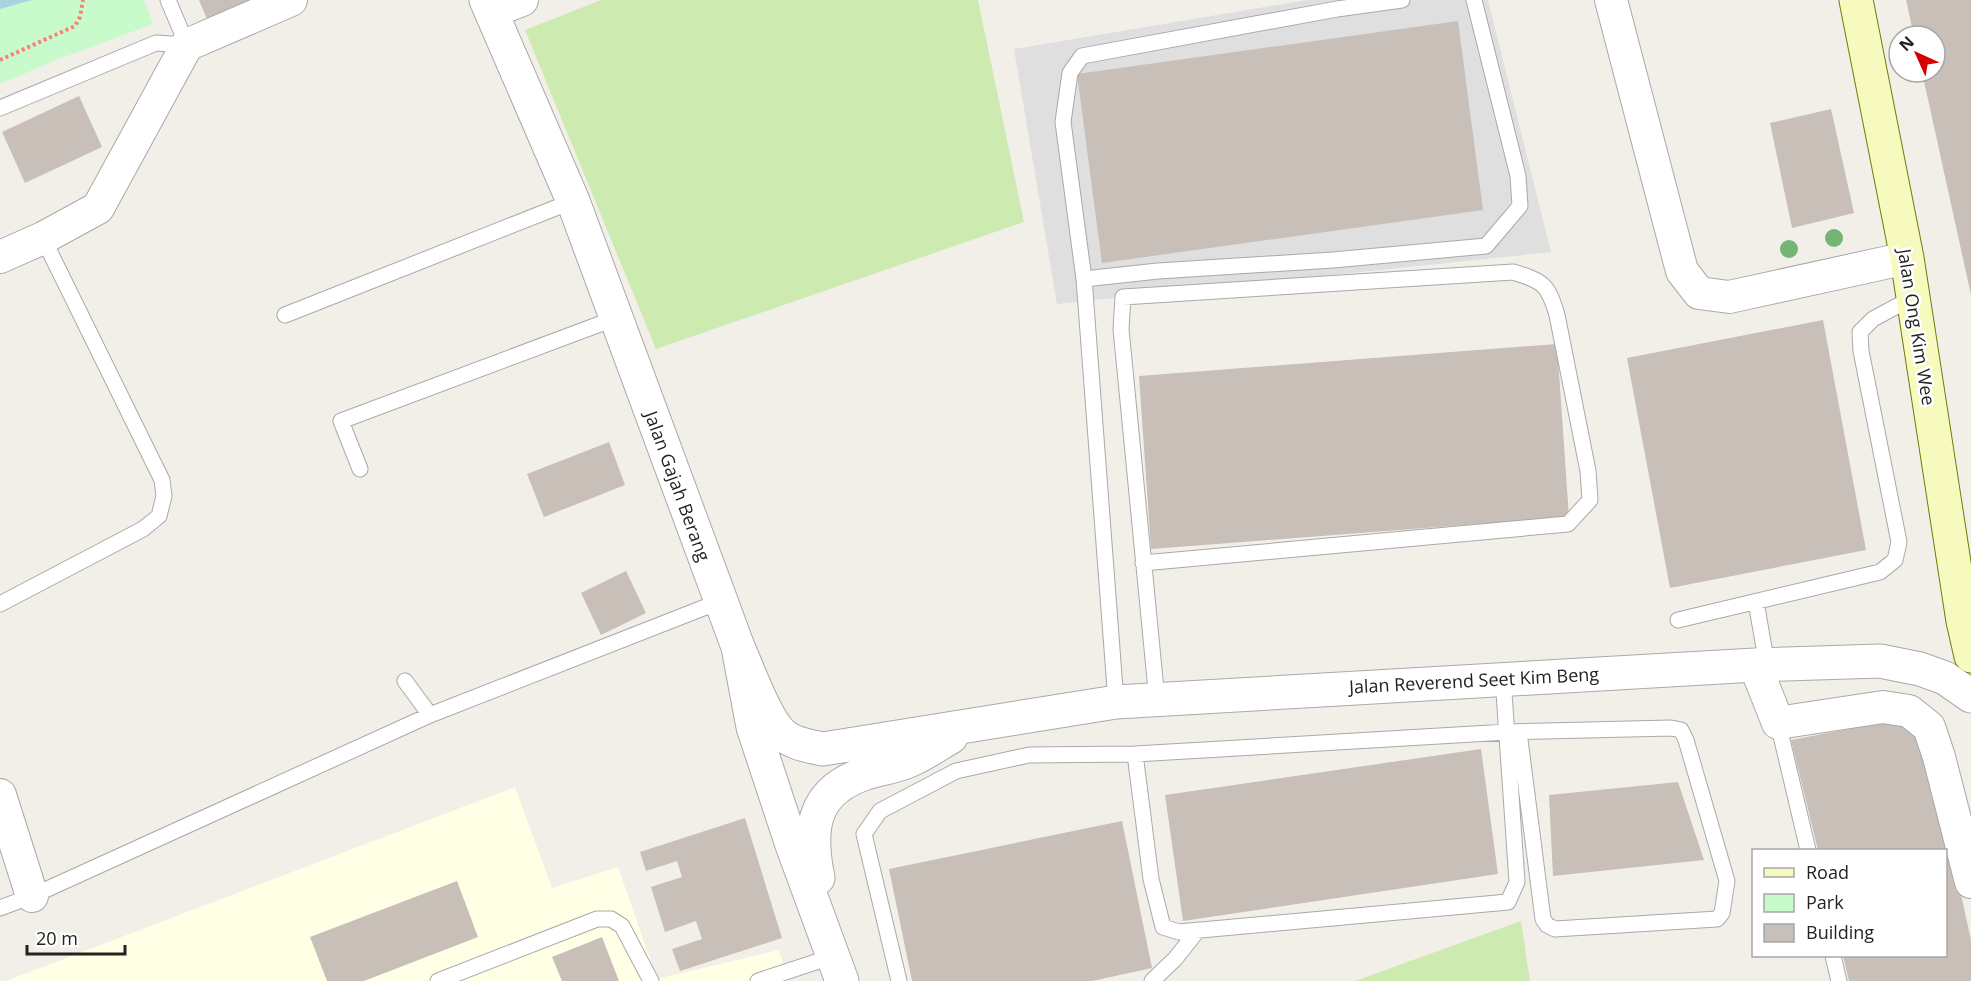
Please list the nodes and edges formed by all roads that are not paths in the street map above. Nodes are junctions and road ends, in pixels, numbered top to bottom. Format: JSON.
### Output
{"nodes":[{"id":1,"x":168,"y":0,"type":"edge"},
{"id":2,"x":291,"y":0,"type":"edge"},
{"id":3,"x":522,"y":0,"type":"edge"},
{"id":4,"x":1402,"y":0,"type":"edge"},
{"id":5,"x":1474,"y":0,"type":"edge"},
{"id":6,"x":1611,"y":0,"type":"edge"},
{"id":7,"x":1856,"y":0,"type":"edge"},
{"id":8,"x":489,"y":6,"type":"edge"},
{"id":9,"x":187,"y":45,"type":"junction"},
{"id":10,"x":0,"y":108,"type":"edge"},
{"id":11,"x":573,"y":201,"type":"junction"},
{"id":12,"x":43,"y":238,"type":"junction"},
{"id":13,"x":0,"y":257,"type":"edge"},
{"id":14,"x":1906,"y":258,"type":"junction"},
{"id":15,"x":1084,"y":279,"type":"junction"},
{"id":16,"x":1912,"y":298,"type":"junction"},
{"id":17,"x":285,"y":315,"type":"dead end"},
{"id":18,"x":616,"y":318,"type":"junction"},
{"id":19,"x":360,"y":469,"type":"dead end"},
{"id":20,"x":1143,"y":563,"type":"junction"},
{"id":21,"x":1963,"y":578,"type":"edge"},
{"id":22,"x":721,"y":601,"type":"junction"},
{"id":23,"x":1756,"y":602,"type":"junction"},
{"id":24,"x":0,"y":604,"type":"edge"},
{"id":25,"x":1678,"y":620,"type":"dead end"},
{"id":26,"x":1970,"y":646,"type":"edge"},
{"id":27,"x":738,"y":647,"type":"junction"},
{"id":28,"x":1761,"y":665,"type":"junction"},
{"id":29,"x":1503,"y":678,"type":"junction"},
{"id":30,"x":405,"y":681,"type":"dead end"},
{"id":31,"x":1971,"y":696,"type":"edge"},
{"id":32,"x":1157,"y":700,"type":"junction"},
{"id":33,"x":1116,"y":702,"type":"junction"},
{"id":34,"x":430,"y":715,"type":"junction"},
{"id":35,"x":1778,"y":723,"type":"junction"},
{"id":36,"x":970,"y":726,"type":"junction"},
{"id":37,"x":1513,"y":732,"type":"junction"},
{"id":38,"x":1135,"y":754,"type":"junction"},
{"id":39,"x":0,"y":795,"type":"edge"},
{"id":40,"x":1808,"y":849,"type":"edge"},
{"id":41,"x":1971,"y":882,"type":"edge"},
{"id":42,"x":32,"y":896,"type":"junction"},
{"id":43,"x":0,"y":908,"type":"edge"},
{"id":44,"x":1198,"y":930,"type":"junction"},
{"id":45,"x":1833,"y":957,"type":"edge"},
{"id":46,"x":838,"y":968,"type":"edge"},
{"id":47,"x":438,"y":981,"type":"edge"},
{"id":48,"x":651,"y":981,"type":"edge"},
{"id":49,"x":758,"y":981,"type":"edge"},
{"id":50,"x":899,"y":981,"type":"edge"},
{"id":51,"x":1152,"y":981,"type":"edge"},
{"id":52,"x":1839,"y":981,"type":"edge"}],
"edges":[{"from":1,"to":9,"type":"lane"},
{"from":2,"to":9,"type":"street"},
{"from":3,"to":8,"type":"street"},
{"from":4,"to":15,"type":"lane"},
{"from":5,"to":15,"type":"lane"},
{"from":6,"to":14,"type":"street"},
{"from":7,"to":14,"type":"main road","name":"Jalan Ong Kim Wee"},
{"from":8,"to":11,"type":"street","name":"Jalan Gajah Berang"},
{"from":9,"to":10,"type":"lane"},
{"from":9,"to":12,"type":"street"},
{"from":11,"to":17,"type":"lane"},
{"from":11,"to":18,"type":"street","name":"Jalan Gajah Berang"},
{"from":12,"to":13,"type":"street"},
{"from":12,"to":24,"type":"lane"},
{"from":14,"to":16,"type":"main road","name":"Jalan Ong Kim Wee"},
{"from":15,"to":33,"type":"lane"},
{"from":16,"to":21,"type":"main road","name":"Jalan Ong Kim Wee"},
{"from":16,"to":23,"type":"lane"},
{"from":18,"to":19,"type":"lane"},
{"from":18,"to":22,"type":"street","name":"Jalan Gajah Berang"},
{"from":20,"to":20,"type":"lane"},
{"from":20,"to":32,"type":"lane"},
{"from":21,"to":26,"type":"main road","name":"Jalan Ong Kim Wee"},
{"from":22,"to":27,"type":"street","name":"Jalan Gajah Berang"},
{"from":22,"to":34,"type":"lane"},
{"from":23,"to":25,"type":"lane"},
{"from":23,"to":28,"type":"lane"},
{"from":27,"to":36,"type":"street","name":"Jalan Reverend Seet Kim Beng"},
{"from":27,"to":46,"type":"street","name":"Jalan Gajah Berang"},
{"from":28,"to":29,"type":"street","name":"Jalan Reverend Seet Kim Beng"},
{"from":28,"to":31,"type":"street","name":"Jalan Reverend Seet Kim Beng"},
{"from":28,"to":35,"type":"street"},
{"from":29,"to":32,"type":"street","name":"Jalan Reverend Seet Kim Beng"},
{"from":29,"to":37,"type":"lane"},
{"from":30,"to":34,"type":"lane"},
{"from":32,"to":33,"type":"street","name":"Jalan Reverend Seet Kim Beng"},
{"from":33,"to":36,"type":"street","name":"Jalan Reverend Seet Kim Beng"},
{"from":34,"to":42,"type":"lane"},
{"from":35,"to":40,"type":"lane"},
{"from":35,"to":41,"type":"street"},
{"from":36,"to":46,"type":"street","name":"Jalan Reverend Seet Kim Beng"},
{"from":37,"to":37,"type":"lane"},
{"from":37,"to":38,"type":"lane"},
{"from":37,"to":44,"type":"lane"},
{"from":38,"to":44,"type":"lane"},
{"from":38,"to":50,"type":"lane"},
{"from":39,"to":42,"type":"street"},
{"from":42,"to":43,"type":"lane"},
{"from":44,"to":51,"type":"lane"},
{"from":45,"to":52,"type":"lane"},
{"from":46,"to":49,"type":"lane"},
{"from":47,"to":48,"type":"lane"}]}
